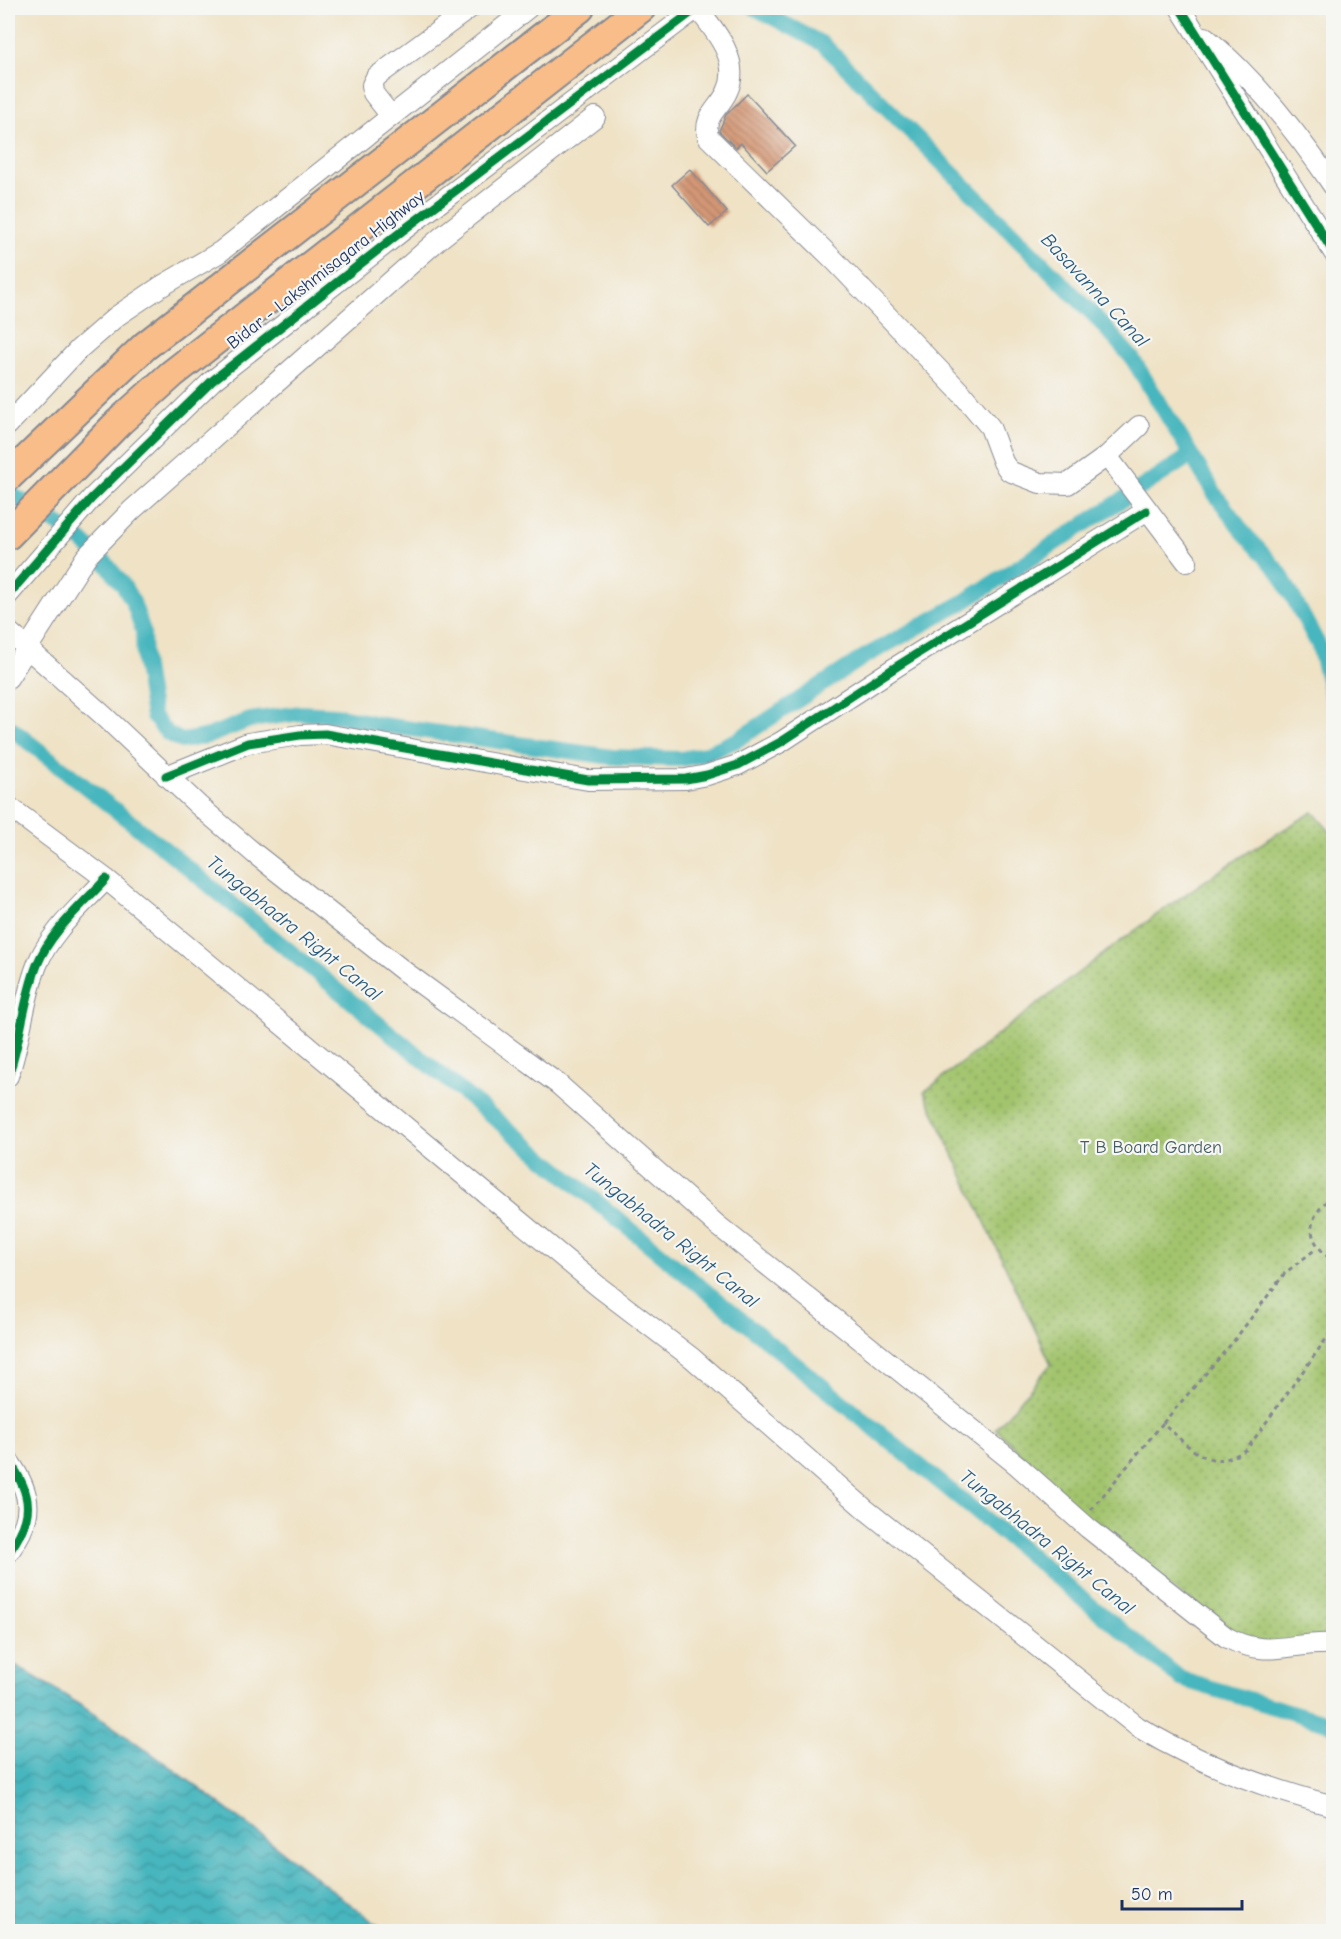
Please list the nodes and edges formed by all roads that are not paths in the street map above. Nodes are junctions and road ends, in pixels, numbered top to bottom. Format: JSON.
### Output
{"nodes":[{"id":1,"x":470,"y":8,"type":"edge"},
{"id":2,"x":528,"y":8,"type":"edge"},
{"id":3,"x":580,"y":8,"type":"edge"},
{"id":4,"x":641,"y":8,"type":"edge"},
{"id":5,"x":697,"y":8,"type":"edge"},
{"id":6,"x":1180,"y":8,"type":"edge"},
{"id":7,"x":1191,"y":26,"type":"junction"},
{"id":8,"x":392,"y":116,"type":"junction"},
{"id":9,"x":596,"y":117,"type":"dead end"},
{"id":10,"x":1312,"y":158,"type":"junction"},
{"id":11,"x":1286,"y":177,"type":"junction"},
{"id":12,"x":1334,"y":187,"type":"edge"},
{"id":13,"x":1334,"y":253,"type":"edge"},
{"id":14,"x":8,"y":425,"type":"edge"},
{"id":15,"x":1139,"y":426,"type":"dead end"},
{"id":16,"x":1107,"y":456,"type":"junction"},
{"id":17,"x":17,"y":467,"type":"edge"},
{"id":18,"x":1142,"y":505,"type":"junction"},
{"id":19,"x":10,"y":532,"type":"edge"},
{"id":20,"x":1187,"y":562,"type":"dead end"},
{"id":21,"x":8,"y":595,"type":"edge"},
{"id":22,"x":8,"y":631,"type":"edge"},
{"id":23,"x":28,"y":647,"type":"junction"},
{"id":24,"x":11,"y":673,"type":"edge"},
{"id":25,"x":166,"y":776,"type":"junction"},
{"id":26,"x":8,"y":806,"type":"edge"},
{"id":27,"x":106,"y":879,"type":"junction"},
{"id":28,"x":8,"y":1076,"type":"edge"},
{"id":29,"x":8,"y":1460,"type":"edge"},
{"id":30,"x":8,"y":1553,"type":"edge"},
{"id":31,"x":1334,"y":1644,"type":"edge"},
{"id":32,"x":1334,"y":1806,"type":"edge"}],
"edges":[{"from":1,"to":8,"type":"street"},
{"from":2,"to":8,"type":"street"},
{"from":3,"to":17,"type":"highway"},
{"from":4,"to":19,"type":"highway","name":"Bidar - Lakshmisagara Highway"},
{"from":5,"to":16,"type":"street"},
{"from":5,"to":21,"type":"street","name":"Bidar - Lakshmisagara Highway"},
{"from":6,"to":7,"type":"street"},
{"from":7,"to":10,"type":"street"},
{"from":7,"to":11,"type":"street"},
{"from":8,"to":14,"type":"street"},
{"from":9,"to":23,"type":"street"},
{"from":10,"to":11,"type":"street"},
{"from":10,"to":12,"type":"street"},
{"from":11,"to":13,"type":"street"},
{"from":15,"to":16,"type":"street"},
{"from":16,"to":18,"type":"street"},
{"from":18,"to":20,"type":"street"},
{"from":18,"to":25,"type":"street"},
{"from":22,"to":23,"type":"street"},
{"from":23,"to":24,"type":"street"},
{"from":23,"to":25,"type":"street"},
{"from":25,"to":31,"type":"street"},
{"from":26,"to":27,"type":"street"},
{"from":27,"to":28,"type":"street"},
{"from":27,"to":32,"type":"street"},
{"from":29,"to":30,"type":"street"}]}
